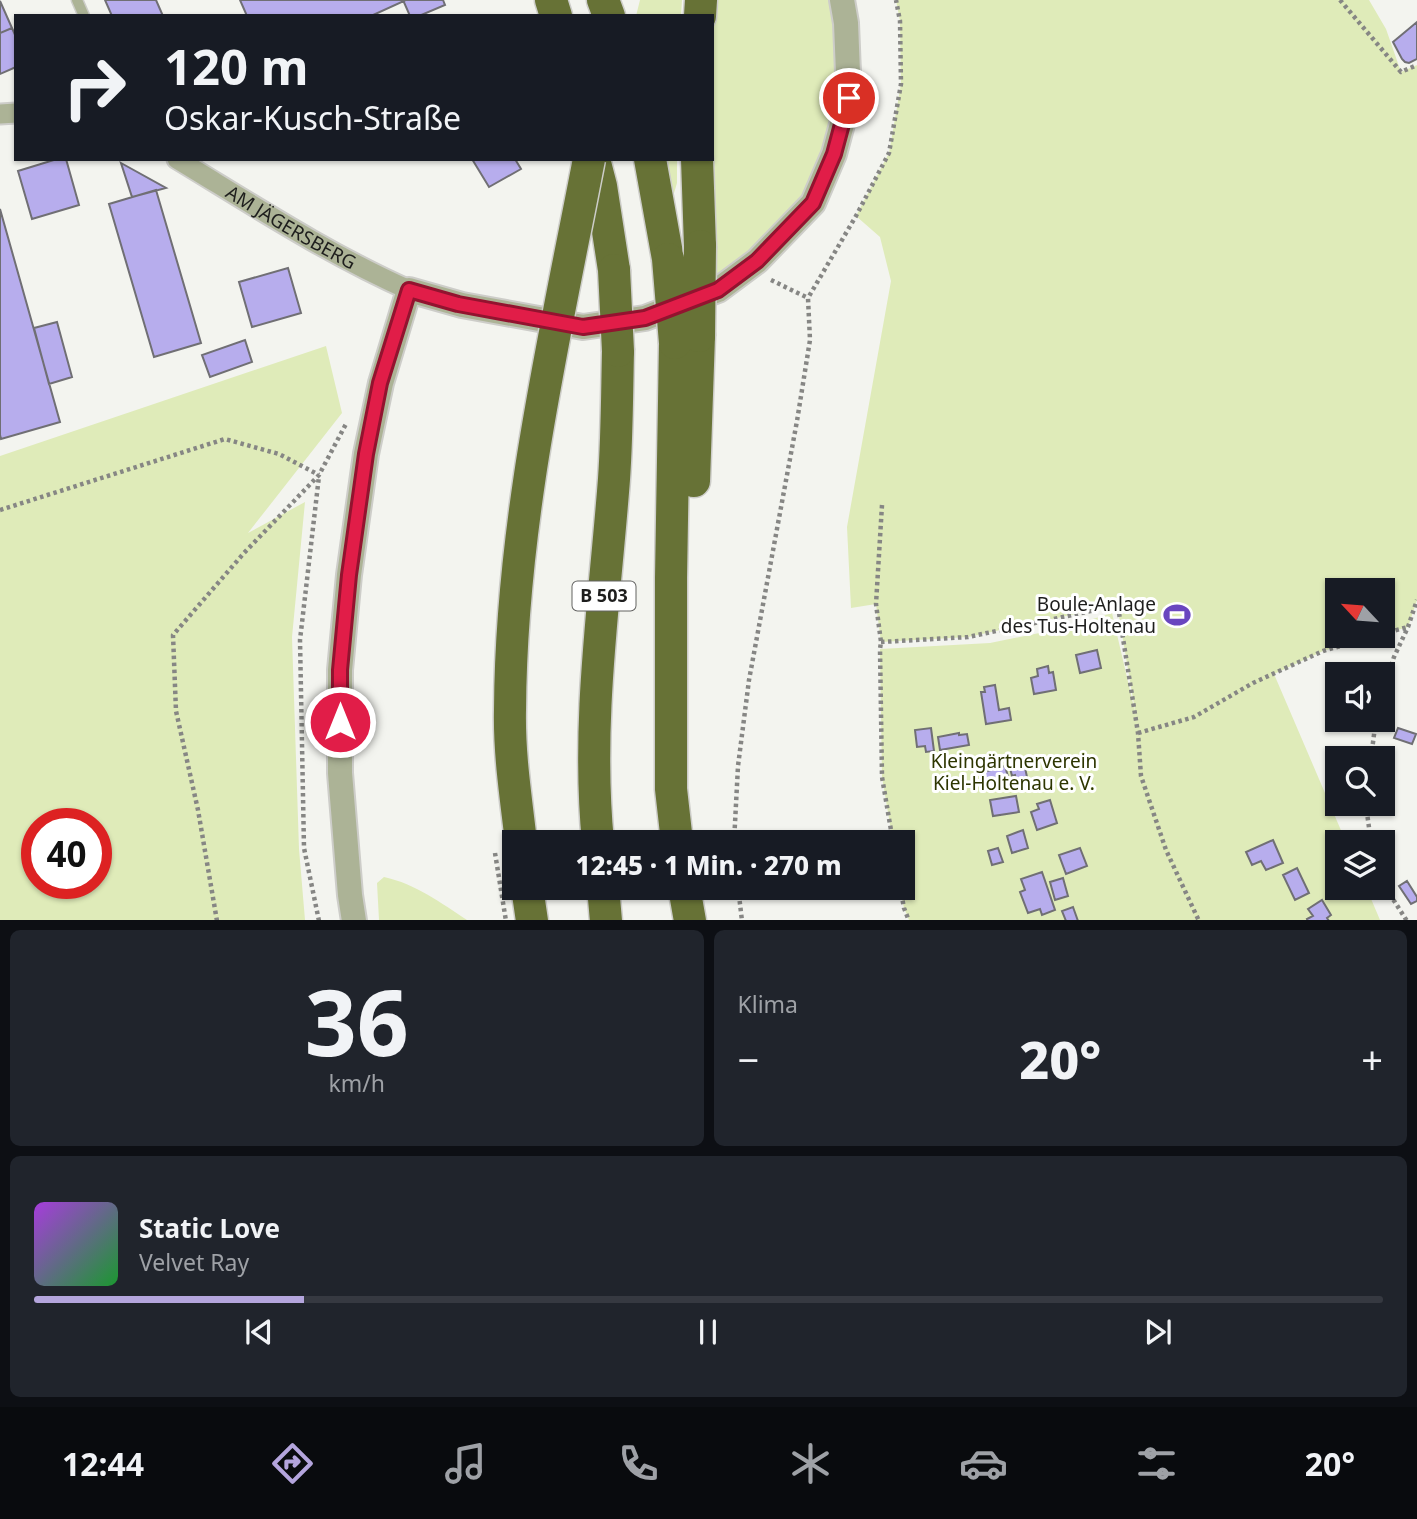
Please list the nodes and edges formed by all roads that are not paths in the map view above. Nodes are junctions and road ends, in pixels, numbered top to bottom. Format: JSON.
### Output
{"nodes":[{"id":1,"x":842,"y":0,"type":"edge"},
{"id":2,"x":180,"y":161,"type":"edge"},
{"id":3,"x":592,"y":161,"type":"edge"},
{"id":4,"x":593,"y":161,"type":"edge"},
{"id":5,"x":650,"y":161,"type":"edge"},
{"id":6,"x":697,"y":161,"type":"edge"},
{"id":7,"x":409,"y":290,"type":"junction"},
{"id":8,"x":687,"y":339,"type":"junction"},
{"id":9,"x":520,"y":830,"type":"edge"},
{"id":10,"x":597,"y":830,"type":"edge"},
{"id":11,"x":675,"y":830,"type":"edge"},
{"id":12,"x":529,"y":900,"type":"edge"},
{"id":13,"x":604,"y":900,"type":"edge"},
{"id":14,"x":686,"y":900,"type":"edge"},
{"id":15,"x":354,"y":920,"type":"edge"},
{"id":16,"x":532,"y":920,"type":"edge"},
{"id":17,"x":606,"y":920,"type":"edge"},
{"id":18,"x":690,"y":920,"type":"edge"}],
"edges":[{"from":1,"to":7,"type":"street"},
{"from":2,"to":7,"type":"street","name":"AM JÄGERSBERG"},
{"from":3,"to":9,"type":"highway","bridge":true},
{"from":4,"to":10,"type":"highway","number":"B 503","bridge":true},
{"from":5,"to":8,"type":"highway","bridge":true},
{"from":6,"to":8,"type":"highway","bridge":true},
{"from":7,"to":15,"type":"street"},
{"from":8,"to":11,"type":"highway"},
{"from":12,"to":16,"type":"highway"},
{"from":13,"to":17,"type":"highway"},
{"from":14,"to":18,"type":"highway"}]}
